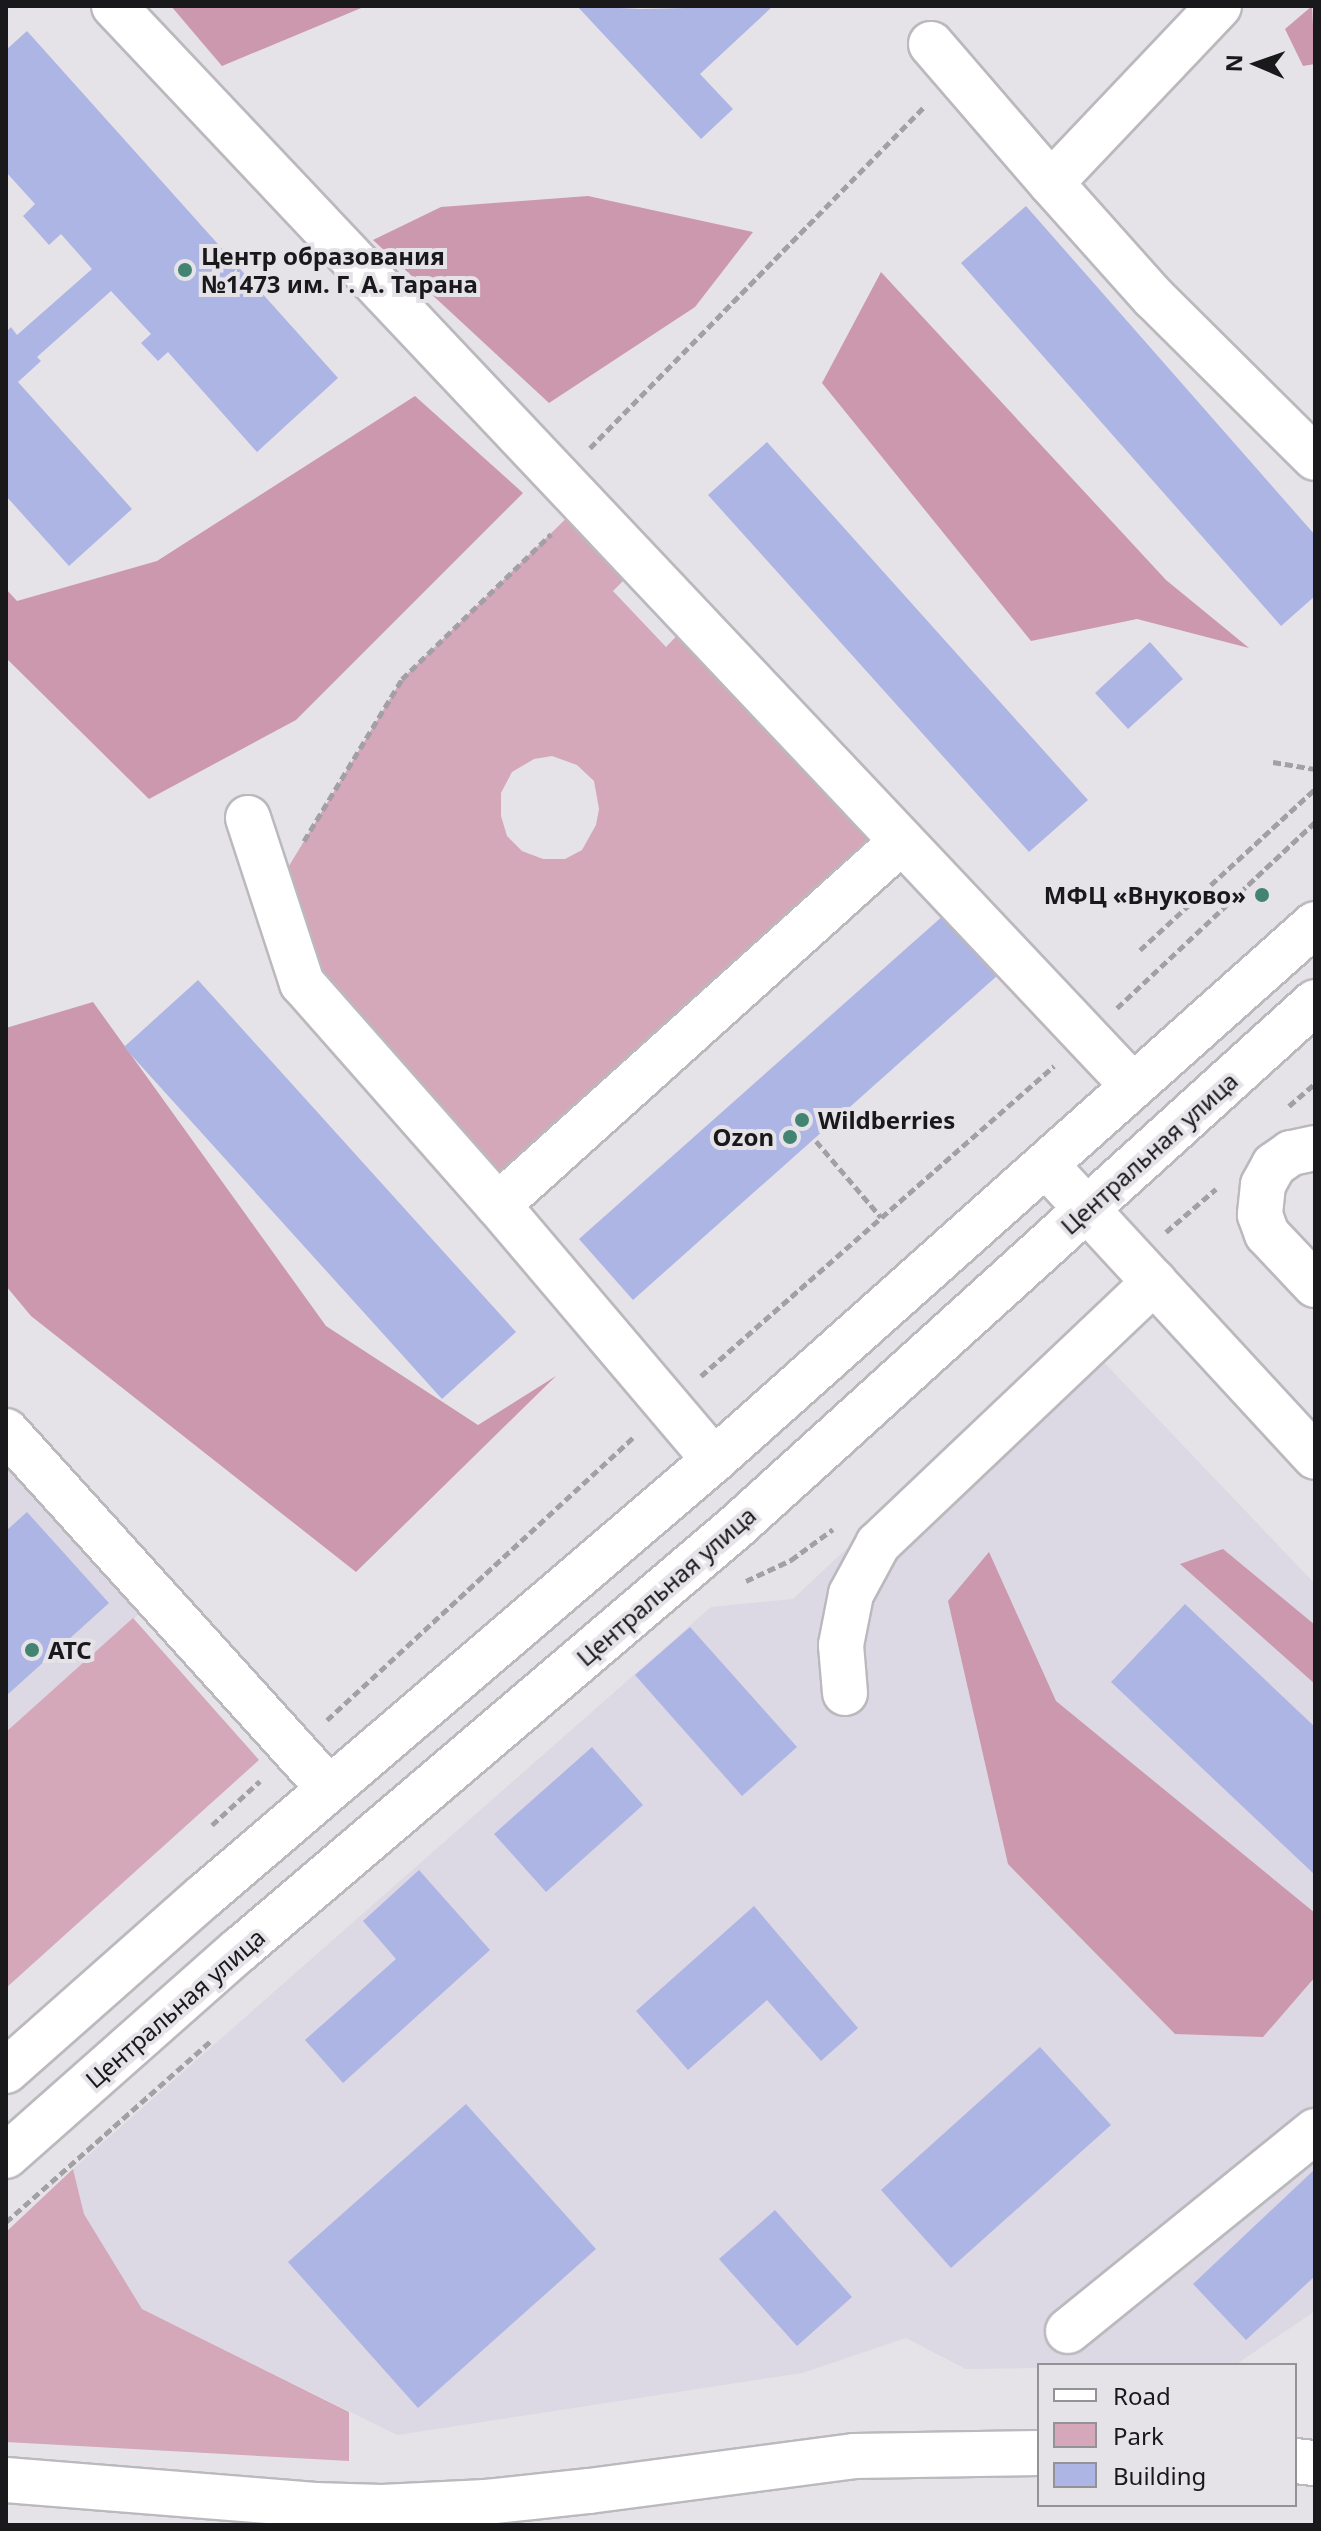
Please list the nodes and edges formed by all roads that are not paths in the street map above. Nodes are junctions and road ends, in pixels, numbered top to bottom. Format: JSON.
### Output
{"nodes":[{"id":1,"x":114,"y":6,"type":"edge"},
{"id":2,"x":1219,"y":6,"type":"edge"},
{"id":3,"x":944,"y":58,"type":"road end"},
{"id":4,"x":1051,"y":183,"type":"junction"},
{"id":5,"x":1313,"y":454,"type":"edge"},
{"id":6,"x":248,"y":818,"type":"dead end"},
{"id":7,"x":901,"y":842,"type":"junction"},
{"id":8,"x":1315,"y":924,"type":"edge"},
{"id":9,"x":1315,"y":1002,"type":"edge"},
{"id":10,"x":1133,"y":1086,"type":"junction"},
{"id":11,"x":1315,"y":1148,"type":"edge"},
{"id":12,"x":1046,"y":1165,"type":"junction"},
{"id":13,"x":498,"y":1205,"type":"junction"},
{"id":14,"x":1087,"y":1209,"type":"junction"},
{"id":15,"x":1144,"y":1271,"type":"junction"},
{"id":16,"x":1315,"y":1285,"type":"edge"},
{"id":17,"x":6,"y":1431,"type":"edge"},
{"id":18,"x":1315,"y":1457,"type":"edge"},
{"id":19,"x":714,"y":1460,"type":"junction"},
{"id":20,"x":845,"y":1693,"type":"dead end"},
{"id":21,"x":329,"y":1789,"type":"junction"},
{"id":22,"x":6,"y":2071,"type":"edge"},
{"id":23,"x":1315,"y":2131,"type":"edge"},
{"id":24,"x":6,"y":2156,"type":"edge"},
{"id":25,"x":1068,"y":2331,"type":"dead end"},
{"id":26,"x":1037,"y":2453,"type":"edge"},
{"id":27,"x":6,"y":2480,"type":"edge"}],
"edges":[{"from":1,"to":7,"type":"main road"},
{"from":2,"to":4,"type":"main road"},
{"from":3,"to":4,"type":"main road"},
{"from":4,"to":5,"type":"main road"},
{"from":6,"to":13,"type":"main road"},
{"from":7,"to":10,"type":"main road"},
{"from":7,"to":13,"type":"main road"},
{"from":8,"to":10,"type":"main road"},
{"from":9,"to":14,"type":"main road","name":"Центральная улица"},
{"from":10,"to":12,"type":"main road"},
{"from":11,"to":16,"type":"main road"},
{"from":12,"to":14,"type":"main road"},
{"from":12,"to":19,"type":"main road"},
{"from":13,"to":19,"type":"main road"},
{"from":14,"to":15,"type":"main road"},
{"from":14,"to":24,"type":"main road","name":"Центральная улица"},
{"from":15,"to":18,"type":"main road"},
{"from":15,"to":20,"type":"main road"},
{"from":17,"to":21,"type":"main road"},
{"from":19,"to":21,"type":"main road"},
{"from":21,"to":22,"type":"main road"},
{"from":23,"to":25,"type":"main road"},
{"from":26,"to":27,"type":"main road"}]}
